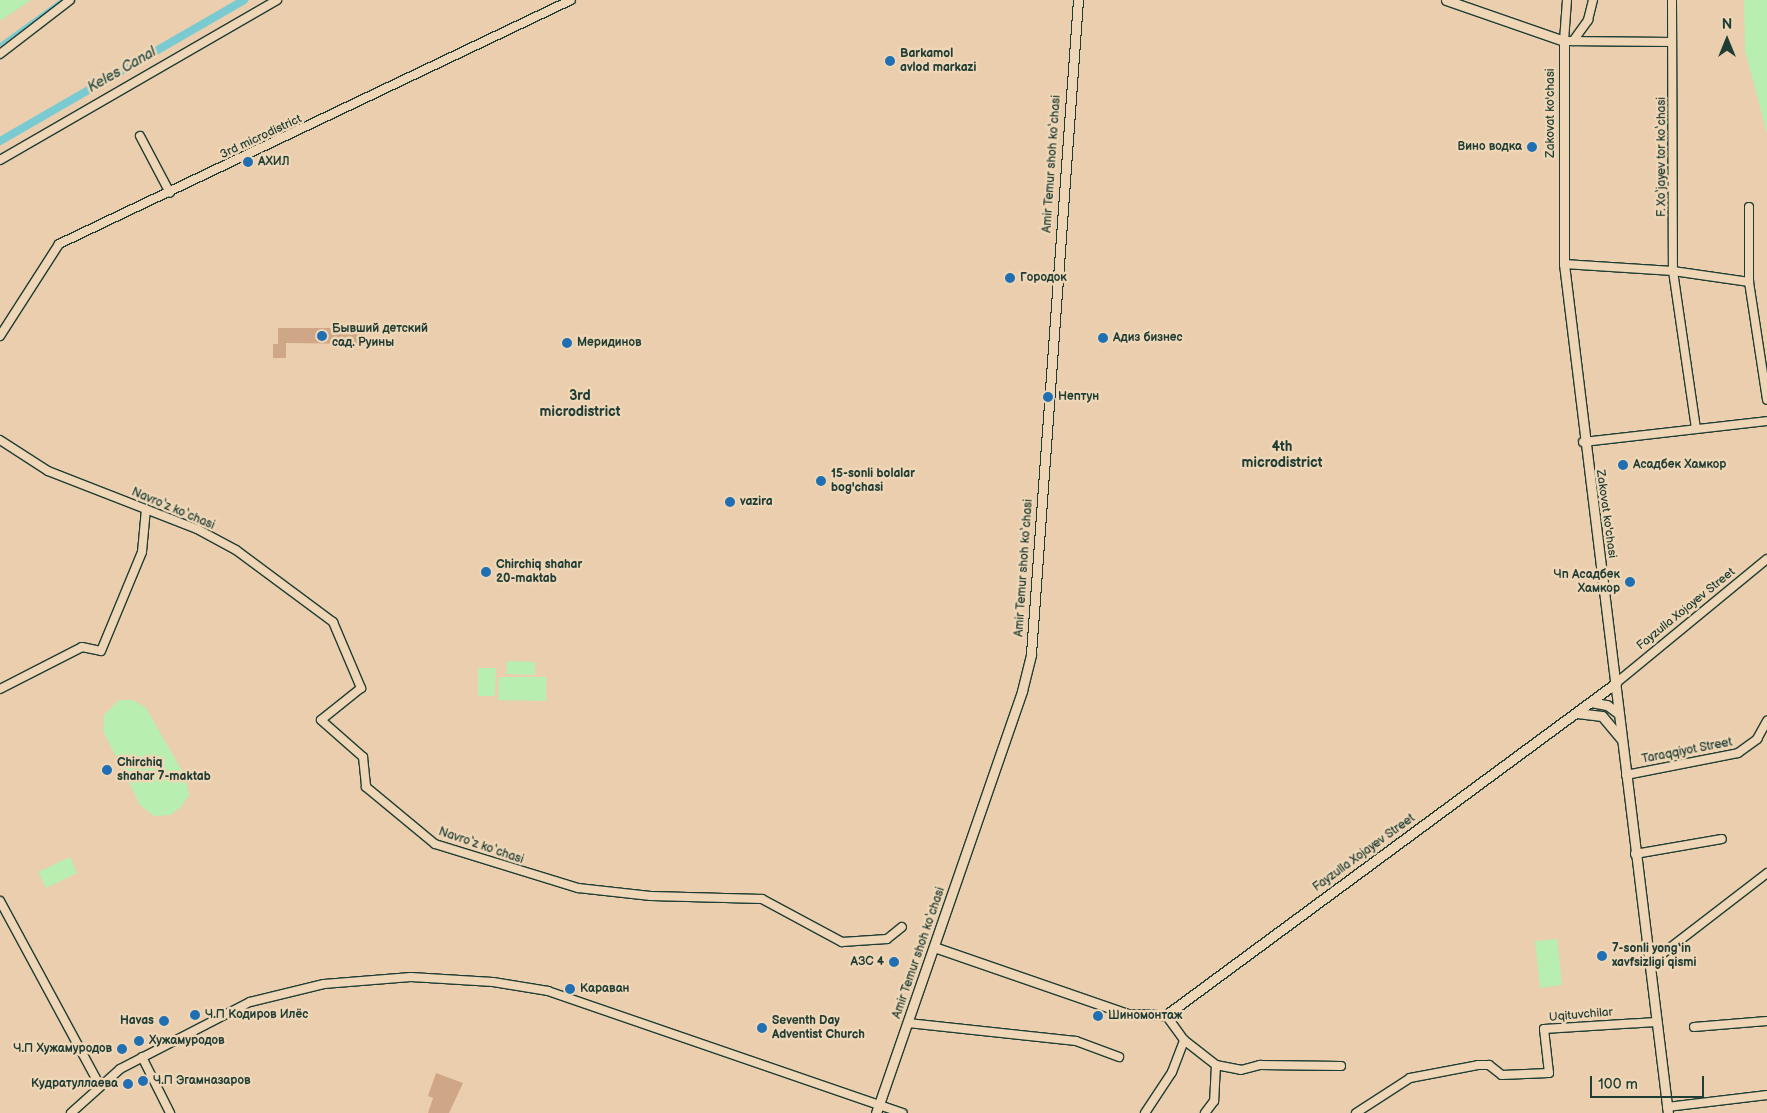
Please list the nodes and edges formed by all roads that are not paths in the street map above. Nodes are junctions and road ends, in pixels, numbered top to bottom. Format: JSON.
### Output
{"nodes":[{"id":1,"x":70,"y":0,"type":"edge"},
{"id":2,"x":277,"y":0,"type":"edge"},
{"id":3,"x":571,"y":0,"type":"edge"},
{"id":4,"x":1078,"y":0,"type":"edge"},
{"id":5,"x":1446,"y":0,"type":"edge"},
{"id":6,"x":1567,"y":0,"type":"edge"},
{"id":7,"x":1593,"y":0,"type":"edge"},
{"id":8,"x":1672,"y":0,"type":"edge"},
{"id":9,"x":1568,"y":41,"type":"junction"},
{"id":10,"x":1672,"y":42,"type":"junction"},
{"id":11,"x":0,"y":54,"type":"edge"},
{"id":12,"x":140,"y":136,"type":"dead end"},
{"id":13,"x":0,"y":160,"type":"edge"},
{"id":14,"x":170,"y":193,"type":"junction"},
{"id":15,"x":1749,"y":207,"type":"dead end"},
{"id":16,"x":1564,"y":264,"type":"junction"},
{"id":17,"x":1673,"y":271,"type":"junction"},
{"id":18,"x":1749,"y":282,"type":"junction"},
{"id":19,"x":0,"y":336,"type":"edge"},
{"id":20,"x":1767,"y":400,"type":"edge"},
{"id":21,"x":1767,"y":420,"type":"edge"},
{"id":22,"x":1696,"y":428,"type":"junction"},
{"id":23,"x":0,"y":440,"type":"edge"},
{"id":24,"x":1584,"y":442,"type":"junction"},
{"id":25,"x":146,"y":509,"type":"junction"},
{"id":26,"x":1767,"y":559,"type":"edge"},
{"id":27,"x":1616,"y":683,"type":"junction"},
{"id":28,"x":0,"y":688,"type":"edge"},
{"id":29,"x":1591,"y":702,"type":"junction"},
{"id":30,"x":1574,"y":714,"type":"junction"},
{"id":31,"x":1619,"y":714,"type":"junction"},
{"id":32,"x":1767,"y":721,"type":"edge"},
{"id":33,"x":1622,"y":740,"type":"junction"},
{"id":34,"x":1626,"y":775,"type":"junction"},
{"id":35,"x":1722,"y":838,"type":"dead end"},
{"id":36,"x":1636,"y":854,"type":"junction"},
{"id":37,"x":1767,"y":873,"type":"edge"},
{"id":38,"x":0,"y":901,"type":"edge"},
{"id":39,"x":902,"y":928,"type":"dead end"},
{"id":40,"x":934,"y":947,"type":"junction"},
{"id":41,"x":1649,"y":964,"type":"junction"},
{"id":42,"x":1166,"y":1015,"type":"junction"},
{"id":43,"x":1767,"y":1021,"type":"edge"},
{"id":44,"x":1656,"y":1022,"type":"junction"},
{"id":45,"x":908,"y":1023,"type":"junction"},
{"id":46,"x":1694,"y":1027,"type":"dead end"},
{"id":47,"x":1184,"y":1040,"type":"junction"},
{"id":48,"x":142,"y":1058,"type":"junction"},
{"id":49,"x":1119,"y":1058,"type":"dead end"},
{"id":50,"x":1216,"y":1065,"type":"junction"},
{"id":51,"x":1341,"y":1066,"type":"dead end"},
{"id":52,"x":99,"y":1084,"type":"junction"},
{"id":53,"x":1767,"y":1095,"type":"edge"},
{"id":54,"x":880,"y":1103,"type":"junction"},
{"id":55,"x":1667,"y":1110,"type":"edge"},
{"id":56,"x":71,"y":1113,"type":"edge"},
{"id":57,"x":170,"y":1113,"type":"edge"},
{"id":58,"x":876,"y":1113,"type":"edge"},
{"id":59,"x":903,"y":1113,"type":"edge"},
{"id":60,"x":1145,"y":1113,"type":"edge"},
{"id":61,"x":1205,"y":1113,"type":"edge"},
{"id":62,"x":1356,"y":1113,"type":"edge"}],
"edges":[{"from":1,"to":11,"type":"street"},
{"from":2,"to":13,"type":"street"},
{"from":3,"to":14,"type":"street","name":"3rd microdistrict"},
{"from":4,"to":40,"type":"main road","name":"Amir Temur shoh ko‘chasi"},
{"from":5,"to":9,"type":"main road"},
{"from":6,"to":9,"type":"street"},
{"from":7,"to":9,"type":"street"},
{"from":8,"to":10,"type":"street","name":"F. Xo‘jayev tor ko‘chasi"},
{"from":9,"to":10,"type":"street"},
{"from":9,"to":16,"type":"main road","name":"Zakovat ko'chasi"},
{"from":10,"to":17,"type":"street","name":"F. Xo‘jayev tor ko‘chasi"},
{"from":12,"to":14,"type":"street"},
{"from":14,"to":19,"type":"street","name":"3rd microdistrict"},
{"from":15,"to":18,"type":"street"},
{"from":16,"to":17,"type":"street"},
{"from":16,"to":24,"type":"main road","name":"Zakovat ko'chasi"},
{"from":17,"to":18,"type":"street"},
{"from":17,"to":22,"type":"street","name":"F. Xo‘jayev tor ko‘chasi"},
{"from":18,"to":20,"type":"street"},
{"from":21,"to":22,"type":"street"},
{"from":22,"to":24,"type":"street"},
{"from":23,"to":25,"type":"street","name":"Navro‘z ko‘chasi"},
{"from":24,"to":27,"type":"main road","name":"Zakovat ko'chasi"},
{"from":25,"to":28,"type":"street"},
{"from":25,"to":39,"type":"street","name":"Navro‘z ko‘chasi"},
{"from":26,"to":27,"type":"street","name":"Fayzulla Xojayev Street"},
{"from":27,"to":29,"type":"main road","name":"Fayzulla Xojayev Street"},
{"from":27,"to":31,"type":"main road","name":"Zakovat ko'chasi"},
{"from":29,"to":30,"type":"main road","name":"Fayzulla Xojayev Street"},
{"from":29,"to":31,"type":"main road"},
{"from":30,"to":33,"type":"main road"},
{"from":30,"to":42,"type":"main road","name":"Fayzulla Xojayev Street"},
{"from":31,"to":33,"type":"main road","name":"Zakovat ko'chasi"},
{"from":32,"to":34,"type":"street","name":"Taraqqiyot Street"},
{"from":33,"to":34,"type":"main road","name":"Zakovat ko'chasi"},
{"from":34,"to":36,"type":"main road","name":"Zakovat ko'chasi"},
{"from":35,"to":36,"type":"street"},
{"from":36,"to":41,"type":"main road","name":"Zakovat ko'chasi"},
{"from":37,"to":41,"type":"street"},
{"from":38,"to":52,"type":"street"},
{"from":40,"to":42,"type":"main road"},
{"from":40,"to":45,"type":"main road","name":"Amir Temur shoh ko‘chasi"},
{"from":41,"to":44,"type":"main road","name":"Zakovat ko'chasi"},
{"from":42,"to":47,"type":"street"},
{"from":43,"to":46,"type":"street"},
{"from":44,"to":55,"type":"main road","name":"Zakovat ko'chasi"},
{"from":44,"to":62,"type":"street","name":"Uqituvchilar"},
{"from":45,"to":49,"type":"street"},
{"from":45,"to":54,"type":"main road","name":"Amir Temur shoh ko‘chasi"},
{"from":47,"to":50,"type":"street"},
{"from":47,"to":60,"type":"street"},
{"from":48,"to":52,"type":"street"},
{"from":48,"to":54,"type":"street"},
{"from":48,"to":57,"type":"street"},
{"from":50,"to":51,"type":"street"},
{"from":50,"to":61,"type":"street"},
{"from":52,"to":56,"type":"street"},
{"from":53,"to":55,"type":"street"},
{"from":54,"to":58,"type":"main road","name":"Amir Temur shoh ko‘chasi"},
{"from":54,"to":59,"type":"street"}]}
